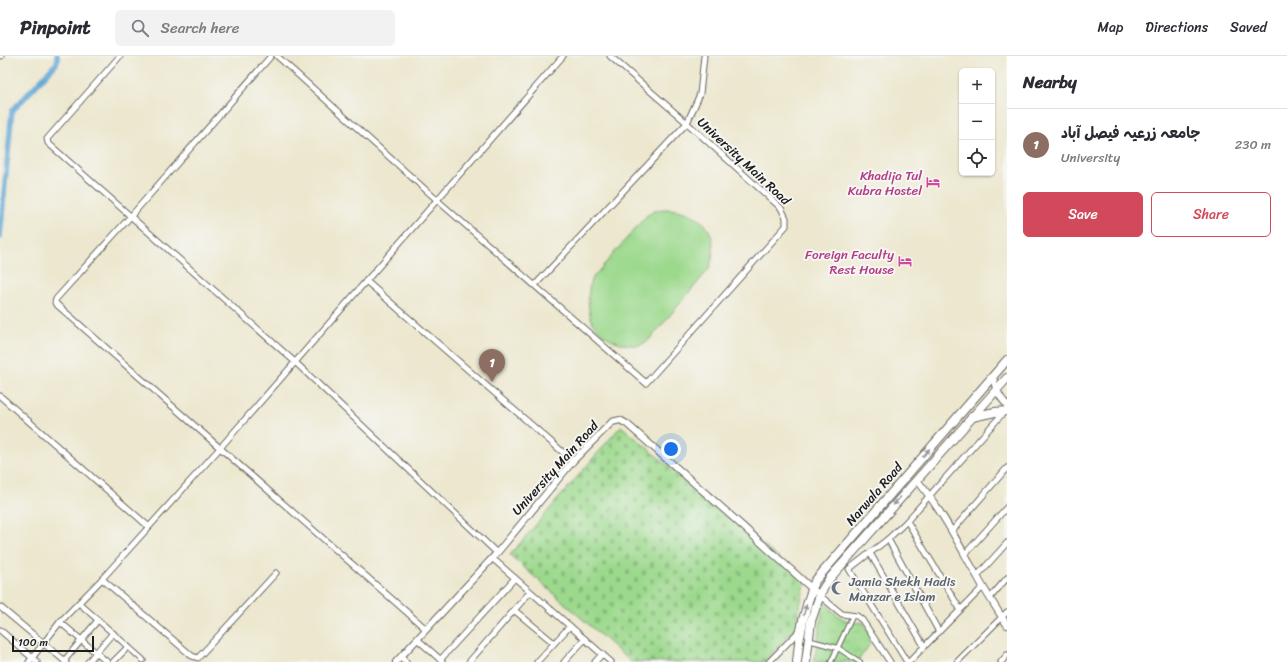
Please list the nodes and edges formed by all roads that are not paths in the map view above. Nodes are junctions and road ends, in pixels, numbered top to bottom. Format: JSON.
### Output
{"nodes":[{"id":1,"x":120,"y":56,"type":"edge"},
{"id":2,"x":271,"y":56,"type":"edge"},
{"id":3,"x":276,"y":56,"type":"edge"},
{"id":4,"x":563,"y":56,"type":"edge"},
{"id":5,"x":610,"y":56,"type":"edge"},
{"id":6,"x":704,"y":56,"type":"edge"},
{"id":7,"x":687,"y":123,"type":"junction"},
{"id":8,"x":437,"y":200,"type":"junction"},
{"id":9,"x":131,"y":216,"type":"junction"},
{"id":10,"x":366,"y":281,"type":"junction"},
{"id":11,"x":535,"y":285,"type":"junction"},
{"id":12,"x":1007,"y":360,"type":"edge"},
{"id":13,"x":295,"y":362,"type":"junction"},
{"id":14,"x":993,"y":377,"type":"junction"},
{"id":15,"x":1007,"y":378,"type":"edge"},
{"id":16,"x":997,"y":390,"type":"junction"},
{"id":17,"x":0,"y":396,"type":"edge"},
{"id":18,"x":1006,"y":409,"type":"edge"},
{"id":19,"x":972,"y":417,"type":"junction"},
{"id":20,"x":220,"y":448,"type":"junction"},
{"id":21,"x":573,"y":461,"type":"junction"},
{"id":22,"x":1007,"y":469,"type":"edge"},
{"id":23,"x":917,"y":480,"type":"junction"},
{"id":24,"x":929,"y":495,"type":"junction"},
{"id":25,"x":1007,"y":507,"type":"edge"},
{"id":26,"x":907,"y":521,"type":"junction"},
{"id":27,"x":148,"y":526,"type":"junction"},
{"id":28,"x":952,"y":531,"type":"junction"},
{"id":29,"x":888,"y":539,"type":"junction"},
{"id":30,"x":1007,"y":543,"type":"edge"},
{"id":31,"x":870,"y":552,"type":"junction"},
{"id":32,"x":966,"y":554,"type":"junction"},
{"id":33,"x":494,"y":555,"type":"junction"},
{"id":34,"x":276,"y":573,"type":"dead end"},
{"id":35,"x":977,"y":576,"type":"junction"},
{"id":36,"x":515,"y":578,"type":"junction"},
{"id":37,"x":1007,"y":578,"type":"edge"},
{"id":38,"x":102,"y":579,"type":"junction"},
{"id":39,"x":812,"y":587,"type":"junction"},
{"id":40,"x":983,"y":587,"type":"junction"},
{"id":41,"x":530,"y":592,"type":"junction"},
{"id":42,"x":820,"y":595,"type":"junction"},
{"id":43,"x":990,"y":598,"type":"junction"},
{"id":44,"x":79,"y":603,"type":"junction"},
{"id":45,"x":0,"y":607,"type":"edge"},
{"id":46,"x":960,"y":609,"type":"junction"},
{"id":47,"x":514,"y":610,"type":"junction"},
{"id":48,"x":1007,"y":612,"type":"edge"},
{"id":49,"x":853,"y":615,"type":"junction"},
{"id":50,"x":1002,"y":618,"type":"junction"},
{"id":51,"x":98,"y":620,"type":"junction"},
{"id":52,"x":811,"y":621,"type":"junction"},
{"id":53,"x":60,"y":622,"type":"junction"},
{"id":54,"x":1007,"y":625,"type":"edge"},
{"id":55,"x":570,"y":626,"type":"junction"},
{"id":56,"x":0,"y":630,"type":"edge"},
{"id":57,"x":426,"y":630,"type":"junction"},
{"id":58,"x":800,"y":630,"type":"junction"},
{"id":59,"x":939,"y":632,"type":"junction"},
{"id":60,"x":113,"y":633,"type":"junction"},
{"id":61,"x":417,"y":639,"type":"junction"},
{"id":62,"x":584,"y":639,"type":"junction"},
{"id":63,"x":81,"y":640,"type":"junction"},
{"id":64,"x":808,"y":640,"type":"junction"},
{"id":65,"x":554,"y":643,"type":"junction"},
{"id":66,"x":44,"y":644,"type":"junction"},
{"id":67,"x":924,"y":646,"type":"junction"},
{"id":68,"x":128,"y":647,"type":"junction"},
{"id":69,"x":838,"y":648,"type":"junction"},
{"id":70,"x":96,"y":653,"type":"junction"},
{"id":71,"x":602,"y":654,"type":"junction"},
{"id":72,"x":1007,"y":656,"type":"edge"},
{"id":73,"x":143,"y":660,"type":"dead end"},
{"id":74,"x":399,"y":660,"type":"edge"},
{"id":75,"x":33,"y":661,"type":"edge"},
{"id":76,"x":65,"y":661,"type":"edge"},
{"id":77,"x":442,"y":661,"type":"edge"},
{"id":78,"x":472,"y":661,"type":"edge"},
{"id":79,"x":88,"y":662,"type":"edge"},
{"id":80,"x":107,"y":662,"type":"edge"},
{"id":81,"x":113,"y":662,"type":"edge"},
{"id":82,"x":406,"y":662,"type":"edge"},
{"id":83,"x":537,"y":662,"type":"edge"},
{"id":84,"x":564,"y":662,"type":"edge"},
{"id":85,"x":594,"y":662,"type":"edge"},
{"id":86,"x":611,"y":662,"type":"edge"},
{"id":87,"x":769,"y":662,"type":"edge"},
{"id":88,"x":797,"y":662,"type":"edge"},
{"id":89,"x":806,"y":662,"type":"edge"},
{"id":90,"x":831,"y":662,"type":"edge"},
{"id":91,"x":860,"y":662,"type":"edge"},
{"id":92,"x":890,"y":662,"type":"edge"},
{"id":93,"x":908,"y":662,"type":"edge"},
{"id":94,"x":957,"y":662,"type":"edge"},
{"id":95,"x":1001,"y":662,"type":"edge"}],
"edges":[{"from":1,"to":9,"type":"street"},
{"from":2,"to":9,"type":"street"},
{"from":3,"to":8,"type":"street"},
{"from":4,"to":8,"type":"street"},
{"from":5,"to":7,"type":"street","name":"University Main Road"},
{"from":6,"to":7,"type":"street"},
{"from":7,"to":11,"type":"street"},
{"from":7,"to":11,"type":"street","name":"University Main Road"},
{"from":8,"to":10,"type":"street"},
{"from":8,"to":11,"type":"street"},
{"from":9,"to":13,"type":"street"},
{"from":9,"to":20,"type":"street"},
{"from":10,"to":13,"type":"street"},
{"from":10,"to":21,"type":"street"},
{"from":12,"to":14,"type":"main road","name":"Narwala Road"},
{"from":13,"to":20,"type":"street"},
{"from":13,"to":33,"type":"street"},
{"from":14,"to":16,"type":"street"},
{"from":39,"to":14,"type":"main road","name":"Narwala Road","one_way":true},
{"from":15,"to":16,"type":"main road","name":"Narwala Road"},
{"from":16,"to":18,"type":"street"},
{"from":16,"to":19,"type":"main road","name":"Narwala Road"},
{"from":17,"to":27,"type":"street"},
{"from":18,"to":19,"type":"main road"},
{"from":18,"to":24,"type":"street"},
{"from":19,"to":23,"type":"main road","name":"Narwala Road"},
{"from":20,"to":27,"type":"street"},
{"from":20,"to":57,"type":"street"},
{"from":21,"to":33,"type":"street","name":"University Main Road"},
{"from":21,"to":39,"type":"street","name":"University Main Road"},
{"from":22,"to":28,"type":"street"},
{"from":23,"to":24,"type":"street"},
{"from":23,"to":42,"type":"main road","name":"Narwala Road","one_way":true},
{"from":24,"to":26,"type":"street"},
{"from":24,"to":28,"type":"street"},
{"from":25,"to":32,"type":"street"},
{"from":26,"to":29,"type":"street"},
{"from":26,"to":46,"type":"street"},
{"from":27,"to":38,"type":"street"},
{"from":28,"to":32,"type":"street"},
{"from":29,"to":31,"type":"street"},
{"from":29,"to":59,"type":"street"},
{"from":30,"to":35,"type":"street"},
{"from":31,"to":67,"type":"street"},
{"from":31,"to":93,"type":"street"},
{"from":32,"to":35,"type":"street"},
{"from":33,"to":36,"type":"street"},
{"from":33,"to":57,"type":"street","name":"University Main Road"},
{"from":34,"to":38,"type":"street"},
{"from":35,"to":40,"type":"street"},
{"from":36,"to":41,"type":"street"},
{"from":36,"to":77,"type":"street"},
{"from":37,"to":43,"type":"street"},
{"from":38,"to":44,"type":"street"},
{"from":39,"to":42,"type":"street","name":"University Main Road"},
{"from":58,"to":39,"type":"main road","name":"Narwala Road","one_way":true},
{"from":40,"to":43,"type":"street"},
{"from":40,"to":46,"type":"street"},
{"from":41,"to":47,"type":"street"},
{"from":41,"to":55,"type":"street"},
{"from":42,"to":49,"type":"street"},
{"from":42,"to":52,"type":"main road","name":"Narwala Road"},
{"from":43,"to":50,"type":"street"},
{"from":44,"to":51,"type":"street"},
{"from":44,"to":53,"type":"street"},
{"from":45,"to":66,"type":"street"},
{"from":46,"to":59,"type":"street"},
{"from":47,"to":65,"type":"street"},
{"from":47,"to":78,"type":"street"},
{"from":48,"to":50,"type":"street"},
{"from":49,"to":69,"type":"street"},
{"from":49,"to":92,"type":"street"},
{"from":50,"to":54,"type":"street"},
{"from":50,"to":94,"type":"street"},
{"from":51,"to":60,"type":"street"},
{"from":51,"to":63,"type":"street"},
{"from":52,"to":58,"type":"street"},
{"from":52,"to":64,"type":"main road","name":"Narwala Road"},
{"from":53,"to":63,"type":"street"},
{"from":53,"to":66,"type":"street"},
{"from":55,"to":62,"type":"street"},
{"from":55,"to":65,"type":"street"},
{"from":56,"to":75,"type":"street"},
{"from":57,"to":61,"type":"street","name":"University Main Road"},
{"from":58,"to":87,"type":"street"},
{"from":58,"to":88,"type":"main road","name":"Narwala Road"},
{"from":59,"to":67,"type":"street"},
{"from":60,"to":68,"type":"street"},
{"from":60,"to":70,"type":"street"},
{"from":61,"to":74,"type":"street","name":"University Main Road"},
{"from":61,"to":77,"type":"street"},
{"from":62,"to":71,"type":"street"},
{"from":62,"to":84,"type":"street"},
{"from":63,"to":70,"type":"street"},
{"from":63,"to":76,"type":"street"},
{"from":64,"to":69,"type":"street"},
{"from":64,"to":89,"type":"main road","name":"Narwala Road"},
{"from":65,"to":83,"type":"street"},
{"from":66,"to":75,"type":"street"},
{"from":66,"to":76,"type":"street"},
{"from":67,"to":93,"type":"street"},
{"from":68,"to":73,"type":"street"},
{"from":68,"to":81,"type":"street"},
{"from":69,"to":90,"type":"street"},
{"from":69,"to":91,"type":"street"},
{"from":70,"to":79,"type":"street"},
{"from":70,"to":80,"type":"street"},
{"from":71,"to":85,"type":"street"},
{"from":71,"to":86,"type":"street"},
{"from":72,"to":95,"type":"street"},
{"from":74,"to":82,"type":"street"}]}
